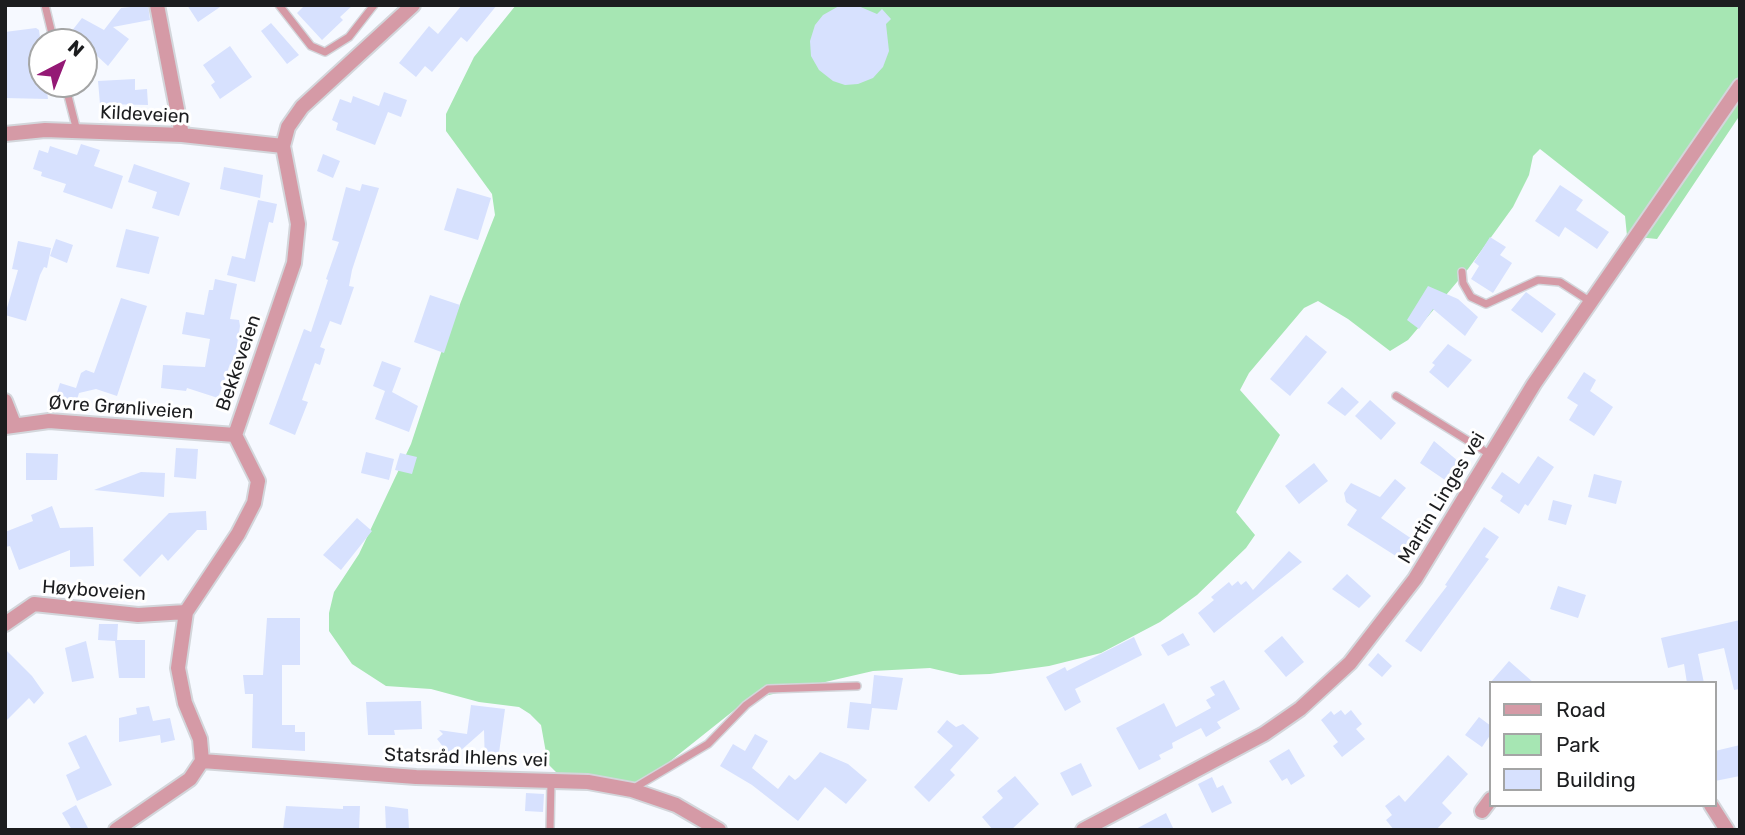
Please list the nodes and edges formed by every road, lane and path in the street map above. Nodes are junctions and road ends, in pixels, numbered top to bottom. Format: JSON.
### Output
{"nodes":[{"id":1,"x":45,"y":5,"type":"edge"},
{"id":2,"x":157,"y":5,"type":"edge"},
{"id":3,"x":279,"y":5,"type":"edge"},
{"id":4,"x":374,"y":5,"type":"edge"},
{"id":5,"x":405,"y":8,"type":"edge"},
{"id":6,"x":51,"y":28,"type":"edge"},
{"id":7,"x":1740,"y":86,"type":"edge"},
{"id":8,"x":68,"y":98,"type":"edge"},
{"id":9,"x":77,"y":132,"type":"junction"},
{"id":10,"x":5,"y":134,"type":"edge"},
{"id":11,"x":182,"y":135,"type":"junction"},
{"id":12,"x":283,"y":146,"type":"junction"},
{"id":13,"x":1462,"y":272,"type":"dead end"},
{"id":14,"x":1591,"y":302,"type":"junction"},
{"id":15,"x":1396,"y":396,"type":"dead end"},
{"id":16,"x":5,"y":401,"type":"edge"},
{"id":17,"x":10,"y":426,"type":"edge"},
{"id":18,"x":235,"y":435,"type":"junction"},
{"id":19,"x":1491,"y":455,"type":"junction"},
{"id":20,"x":186,"y":612,"type":"junction"},
{"id":21,"x":5,"y":624,"type":"edge"},
{"id":22,"x":857,"y":686,"type":"dead end"},
{"id":23,"x":202,"y":761,"type":"junction"},
{"id":24,"x":551,"y":781,"type":"junction"},
{"id":25,"x":632,"y":790,"type":"junction"},
{"id":26,"x":1711,"y":807,"type":"edge"},
{"id":27,"x":116,"y":830,"type":"edge"},
{"id":28,"x":550,"y":830,"type":"edge"},
{"id":29,"x":719,"y":830,"type":"edge"},
{"id":30,"x":1083,"y":830,"type":"edge"},
{"id":31,"x":1727,"y":830,"type":"edge"}],
"edges":[{"from":1,"to":6,"type":"lane"},
{"from":2,"to":11,"type":"street"},
{"from":3,"to":4,"type":"lane"},
{"from":5,"to":12,"type":"street"},
{"from":7,"to":14,"type":"street","name":"Martin Linges vei"},
{"from":8,"to":9,"type":"lane"},
{"from":9,"to":10,"type":"street","name":"Kildeveien"},
{"from":9,"to":11,"type":"street","name":"Kildeveien"},
{"from":11,"to":12,"type":"street","name":"Kildeveien"},
{"from":12,"to":18,"type":"street","name":"Bekkeveien"},
{"from":13,"to":14,"type":"lane"},
{"from":14,"to":19,"type":"street","name":"Martin Linges vei"},
{"from":15,"to":19,"type":"lane"},
{"from":16,"to":17,"type":"street"},
{"from":17,"to":18,"type":"street","name":"Øvre Grønliveien"},
{"from":18,"to":20,"type":"street","name":"Bekkeveien"},
{"from":19,"to":30,"type":"street","name":"Martin Linges vei"},
{"from":20,"to":21,"type":"street","name":"Høyboveien"},
{"from":20,"to":23,"type":"street","name":"Bekkeveien"},
{"from":22,"to":25,"type":"lane"},
{"from":23,"to":24,"type":"street","name":"Statsråd Ihlens vei"},
{"from":23,"to":27,"type":"street"},
{"from":24,"to":25,"type":"street","name":"Statsråd Ihlens vei"},
{"from":24,"to":28,"type":"lane"},
{"from":25,"to":29,"type":"street","name":"Statsråd Ihlens vei"},
{"from":26,"to":31,"type":"street"}]}
